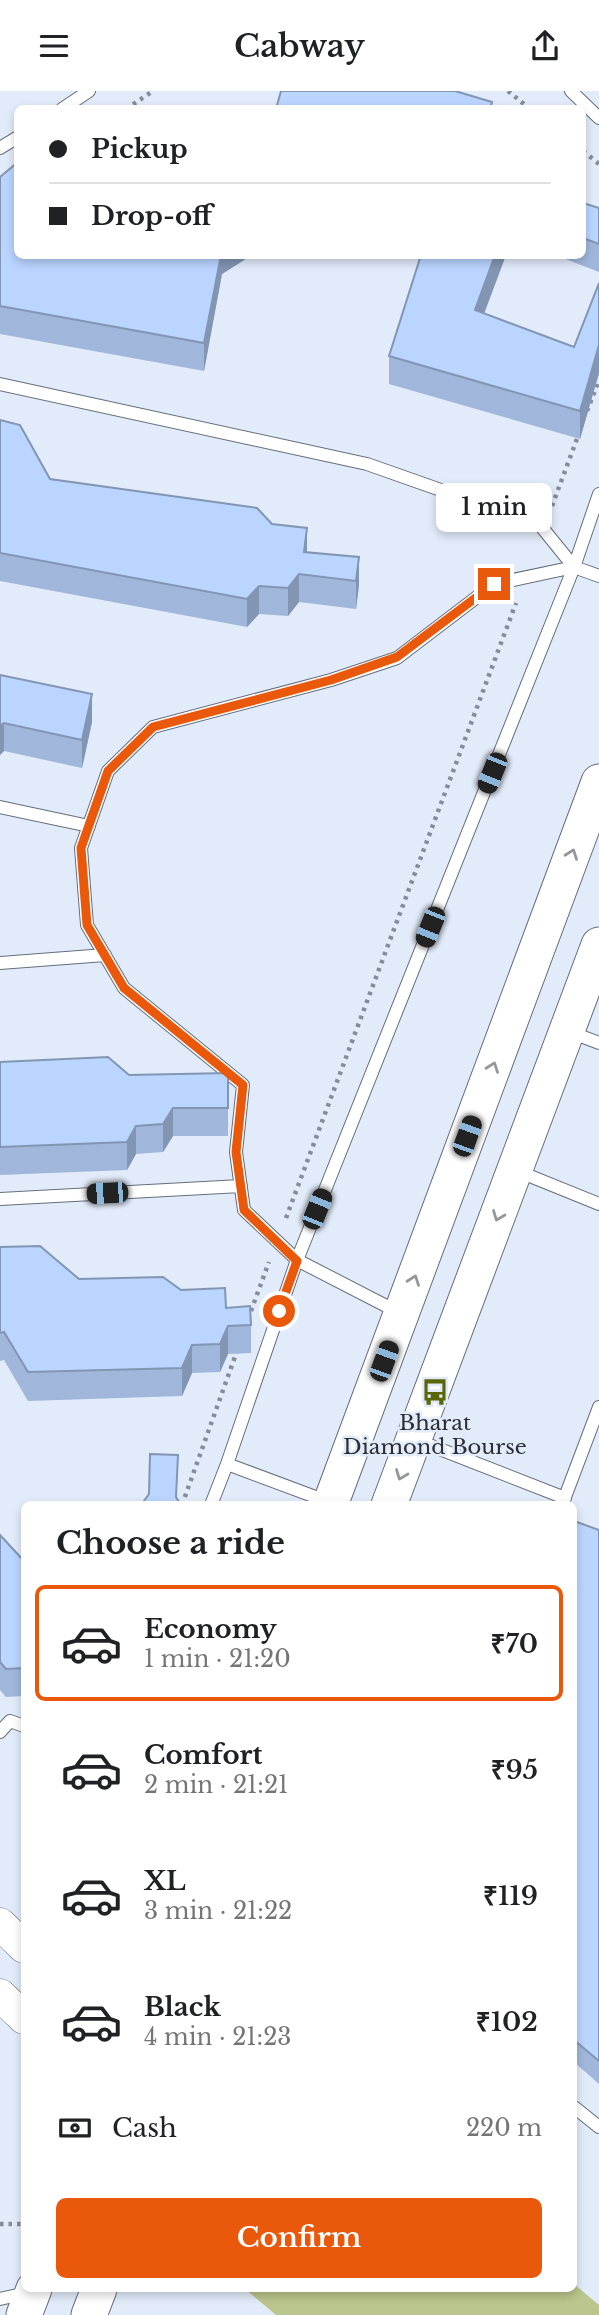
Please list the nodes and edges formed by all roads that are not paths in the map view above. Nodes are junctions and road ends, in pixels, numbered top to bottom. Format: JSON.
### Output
{"nodes":[{"id":1,"x":89,"y":91,"type":"edge"},
{"id":2,"x":571,"y":91,"type":"edge"},
{"id":3,"x":68,"y":105,"type":"edge"},
{"id":4,"x":586,"y":105,"type":"edge"},
{"id":5,"x":586,"y":105,"type":"edge"},
{"id":6,"x":599,"y":118,"type":"edge"},
{"id":7,"x":0,"y":384,"type":"edge"},
{"id":8,"x":599,"y":494,"type":"edge"},
{"id":9,"x":574,"y":567,"type":"junction"},
{"id":10,"x":599,"y":576,"type":"edge"},
{"id":11,"x":599,"y":782,"type":"edge"},
{"id":12,"x":0,"y":807,"type":"edge"},
{"id":13,"x":89,"y":826,"type":"junction"},
{"id":14,"x":104,"y":955,"type":"junction"},
{"id":15,"x":596,"y":961,"type":"edge"},
{"id":16,"x":0,"y":963,"type":"edge"},
{"id":17,"x":567,"y":1031,"type":"junction"},
{"id":18,"x":599,"y":1043,"type":"edge"},
{"id":19,"x":515,"y":1170,"type":"junction"},
{"id":20,"x":241,"y":1186,"type":"junction"},
{"id":21,"x":0,"y":1199,"type":"edge"},
{"id":22,"x":599,"y":1204,"type":"edge"},
{"id":23,"x":297,"y":1261,"type":"junction"},
{"id":24,"x":401,"y":1313,"type":"junction"},
{"id":25,"x":599,"y":1407,"type":"edge"},
{"id":26,"x":414,"y":1439,"type":"junction"},
{"id":27,"x":227,"y":1464,"type":"junction"},
{"id":28,"x":213,"y":1501,"type":"edge"},
{"id":29,"x":322,"y":1501,"type":"edge"},
{"id":30,"x":331,"y":1501,"type":"edge"},
{"id":31,"x":391,"y":1501,"type":"edge"},
{"id":32,"x":563,"y":1501,"type":"edge"},
{"id":33,"x":0,"y":1711,"type":"edge"},
{"id":34,"x":10,"y":1721,"type":"junction"},
{"id":35,"x":21,"y":1725,"type":"edge"},
{"id":36,"x":0,"y":1732,"type":"edge"},
{"id":37,"x":0,"y":1924,"type":"edge"},
{"id":38,"x":21,"y":1944,"type":"edge"},
{"id":39,"x":0,"y":1995,"type":"edge"},
{"id":40,"x":21,"y":2015,"type":"edge"},
{"id":41,"x":577,"y":2109,"type":"edge"},
{"id":42,"x":599,"y":2127,"type":"edge"},
{"id":43,"x":98,"y":2292,"type":"edge"},
{"id":44,"x":89,"y":2315,"type":"edge"}],
"edges":[{"from":1,"to":3,"type":"lane"},
{"from":2,"to":4,"type":"lane"},
{"from":5,"to":6,"type":"lane"},
{"from":7,"to":9,"type":"lane"},
{"from":8,"to":9,"type":"lane"},
{"from":9,"to":10,"type":"lane"},
{"from":9,"to":13,"type":"lane"},
{"from":9,"to":23,"type":"lane"},
{"from":24,"to":11,"type":"main road","one_way":true},
{"from":12,"to":13,"type":"lane"},
{"from":13,"to":14,"type":"lane"},
{"from":14,"to":16,"type":"lane"},
{"from":14,"to":20,"type":"lane"},
{"from":15,"to":17,"type":"main road"},
{"from":17,"to":18,"type":"lane"},
{"from":17,"to":19,"type":"main road"},
{"from":19,"to":22,"type":"lane"},
{"from":19,"to":26,"type":"main road","one_way":true},
{"from":20,"to":21,"type":"lane"},
{"from":20,"to":23,"type":"lane"},
{"from":23,"to":24,"type":"lane"},
{"from":23,"to":27,"type":"lane"},
{"from":24,"to":30,"type":"main road"},
{"from":25,"to":32,"type":"lane"},
{"from":26,"to":31,"type":"main road","one_way":true},
{"from":26,"to":32,"type":"lane"},
{"from":27,"to":28,"type":"lane"},
{"from":27,"to":29,"type":"lane"},
{"from":33,"to":34,"type":"lane"},
{"from":34,"to":35,"type":"lane"},
{"from":34,"to":36,"type":"lane"},
{"from":37,"to":38,"type":"street"},
{"from":39,"to":40,"type":"street"},
{"from":41,"to":42,"type":"lane"},
{"from":43,"to":44,"type":"main road"}]}
